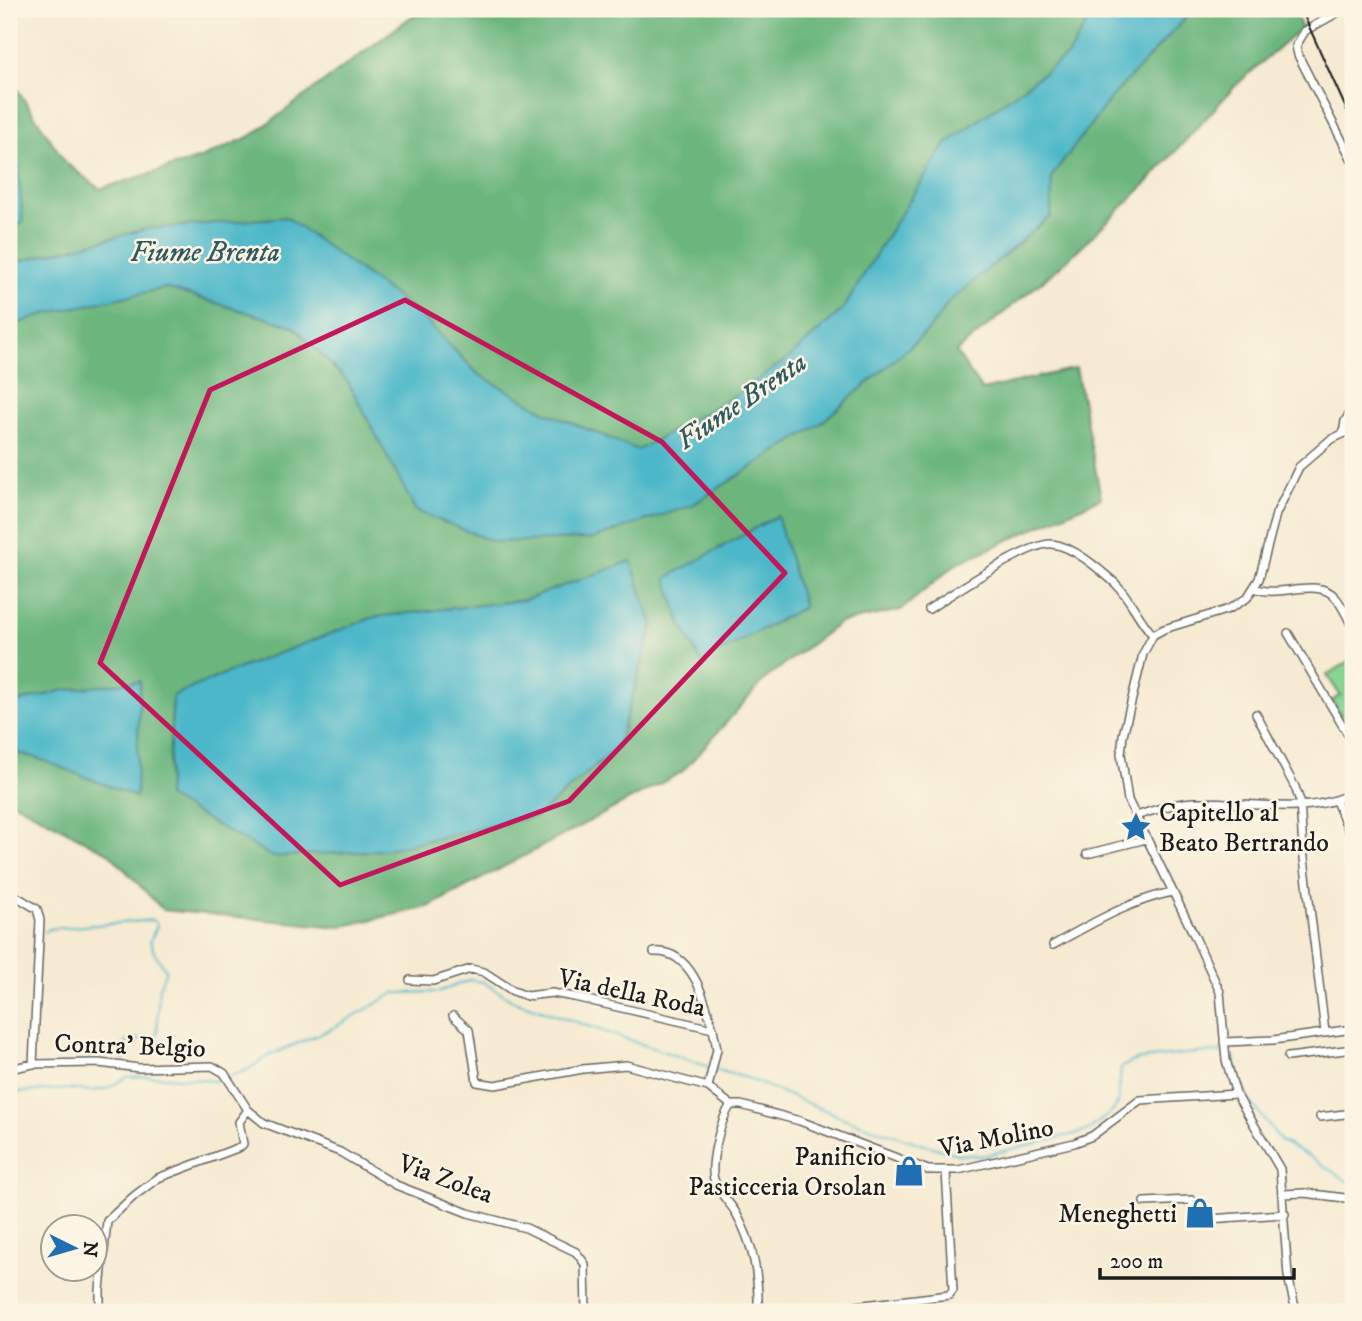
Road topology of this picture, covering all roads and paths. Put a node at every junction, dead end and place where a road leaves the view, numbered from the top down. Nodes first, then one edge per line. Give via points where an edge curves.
1 (1345, 9) edge
2 (1353, 162) edge
3 (1353, 408) edge
4 (1353, 429) edge
5 (1343, 434) junction
6 (1255, 588) junction
7 (929, 609) dead end
8 (1353, 628) edge
9 (1288, 633) dead end
10 (1153, 635) junction
11 (1256, 715) dead end
12 (1353, 743) edge
13 (1353, 792) edge
14 (1336, 801) junction
15 (1300, 804) junction
16 (1136, 816) junction
17 (1146, 839) junction
18 (1353, 840) edge
19 (1087, 854) dead end
20 (9, 892) edge
21 (1172, 892) junction
22 (1053, 945) dead end
23 (654, 952) dead end
24 (410, 980) dead end
25 (453, 1016) dead end
26 (713, 1029) junction
27 (1353, 1029) edge
28 (1325, 1032) junction
29 (1225, 1045) junction
30 (1353, 1049) edge
31 (1288, 1057) dead end
32 (33, 1064) junction
33 (9, 1069) edge
34 (224, 1073) joint
35 (708, 1087) junction
36 (1236, 1094) junction
37 (732, 1105) junction
38 (248, 1110) junction
39 (1353, 1113) edge
40 (1320, 1117) dead end
41 (946, 1171) junction
42 (1282, 1194) junction
43 (1353, 1199) edge
44 (1144, 1202) dead end
45 (1284, 1214) junction
46 (100, 1312) edge
47 (586, 1312) edge
48 (758, 1312) edge
49 (805, 1312) edge
50 (1296, 1312) edge

1 - 2 street via 1305,31 1296,46
3 - 5 street
4 - 5 street
5 - 6 street via 1299,467 1276,514
6 - 8 street via 1264,592 1320,589 1335,596
6 - 10 street via 1229,609
7 - 10 street via 1025,551 1049,543 1072,552 1114,583
9 - 12 street
10 - 16 street via 1143,654 1121,754 1128,800
11 - 15 street
13 - 14 street
14 - 15 street
14 - 18 street
15 - 16 street via 1192,802
15 - 28 street
16 - 17 street
17 - 19 street
17 - 21 street
20 - 32 street, Contra' Belgio via 37,909 40,920
21 - 22 street via 1116,912
21 - 29 street via 1220,992
23 - 26 street via 677,956 700,989
24 - 26 street, Via della Roda via 433,981 471,969 527,996 552,993
25 - 35 street via 468,1030 477,1082 484,1084 612,1065 637,1067
26 - 35 street, Via della Roda via 717,1049
27 - 28 street
28 - 29 street
29 - 36 street
30 - 31 street
32 - 33 street, Contra' Belgio
32 - 34 street, Contra' Belgio via 212,1066
34 - 38 street, Via Zolea
35 - 37 street
36 - 41 street, Via Molino via 1140,1100 1092,1136 1049,1150
36 - 42 street via 1280,1169
37 - 41 street, Via Molino via 788,1118 928,1170
37 - 48 street via 713,1160 714,1181 750,1245 757,1268
38 - 46 street via 239,1122 240,1147 158,1178 107,1222
38 - 47 street, Via Zolea via 264,1123 340,1152 396,1185 468,1213 526,1228 576,1252 585,1264
39 - 40 street
41 - 49 street via 953,1290 949,1295
42 - 43 street
42 - 45 street
44 - 45 street via 1192,1200 1194,1220
45 - 50 street via 1288,1276

